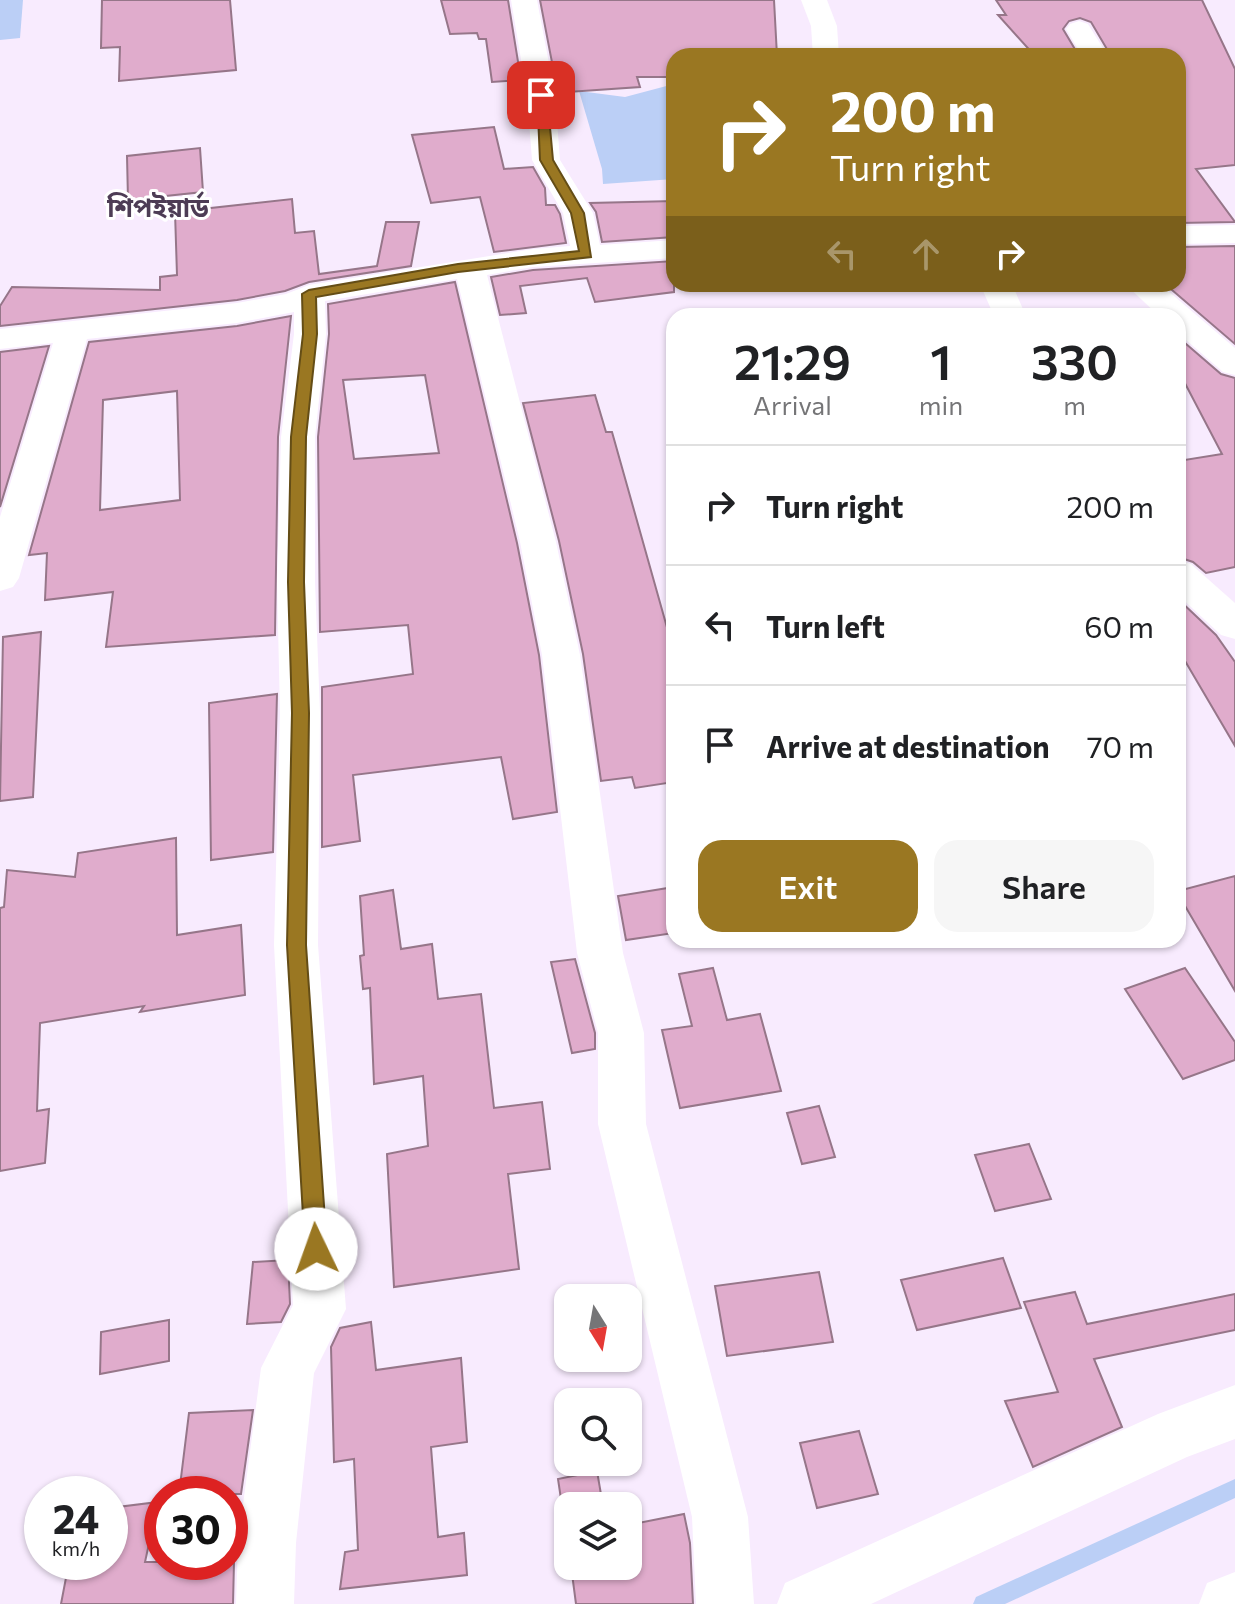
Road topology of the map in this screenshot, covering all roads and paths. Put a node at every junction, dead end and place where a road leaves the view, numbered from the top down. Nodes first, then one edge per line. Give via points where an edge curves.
1 (524, 0) edge
2 (814, 0) edge
3 (1079, 29) dead end
4 (825, 48) edge
5 (1090, 48) edge
6 (1235, 234) edge
7 (1186, 235) edge
8 (666, 249) edge
9 (587, 254) junction
10 (470, 268) junction
11 (1150, 292) edge
12 (309, 294) junction
13 (1169, 308) edge
14 (1186, 323) edge
15 (73, 331) junction
16 (0, 339) edge
17 (1235, 365) edge
18 (0, 578) edge
19 (1186, 580) edge
20 (1235, 625) edge
21 (1235, 1412) edge
22 (1235, 1601) edge
23 (265, 1604) edge
24 (725, 1604) edge
25 (806, 1604) edge
26 (1228, 1604) edge

1 - 9 street via 546,160 578,213
2 - 4 street
3 - 5 street
6 - 7 street
8 - 9 street
9 - 10 street
10 - 12 street
10 - 24 street via 561,655 600,953 621,1033 622,1124 720,1517
11 - 13 street
12 - 15 street via 295,302 237,313
12 - 23 street via 310,334 298,437 296,945 320,1309 288,1368
14 - 17 street
15 - 16 street
15 - 18 street
19 - 20 street
21 - 25 street via 1177,1433
22 - 26 street

